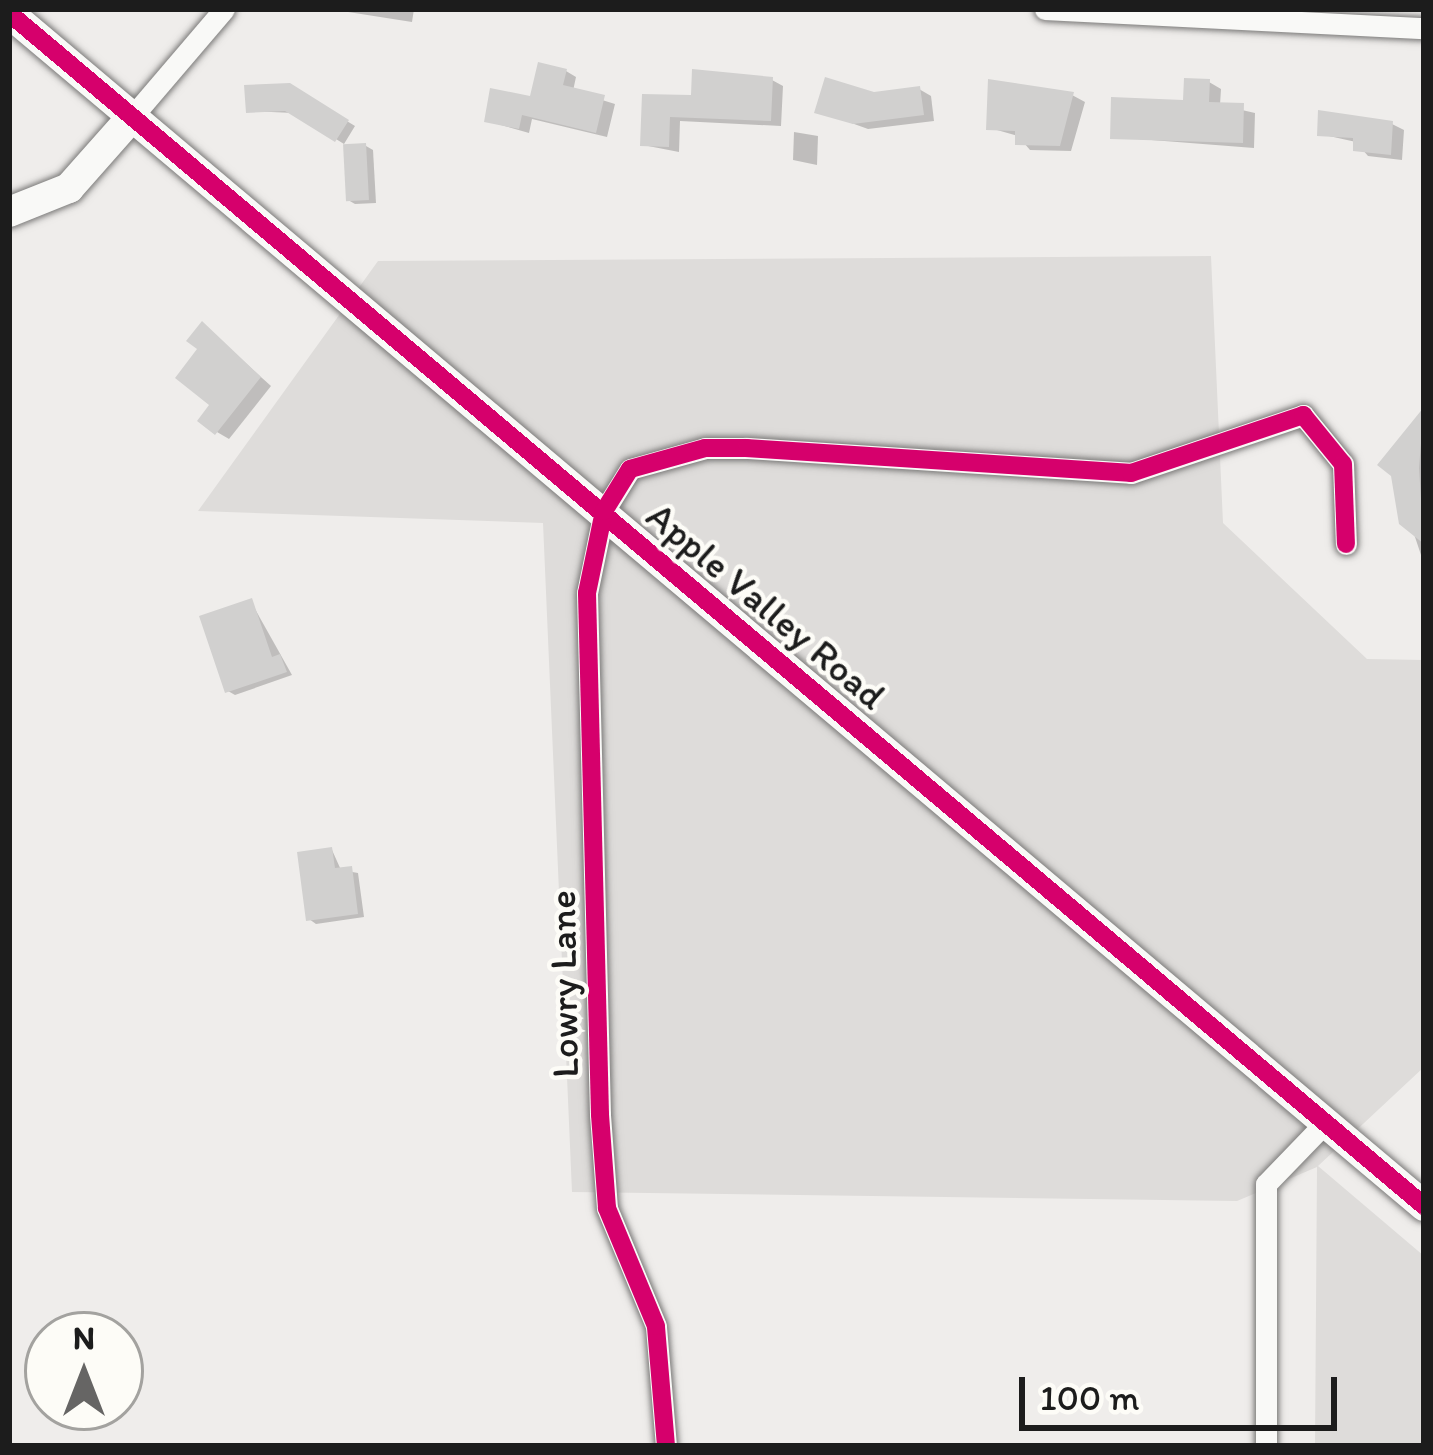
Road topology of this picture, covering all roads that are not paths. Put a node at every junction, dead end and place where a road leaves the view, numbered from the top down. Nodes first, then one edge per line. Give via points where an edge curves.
1 (224, 9) edge
2 (1046, 9) edge
3 (9, 13) edge
4 (1424, 28) edge
5 (131, 118) junction
6 (9, 212) edge
7 (604, 512) junction
8 (1346, 544) dead end
9 (1325, 1123) junction
10 (1424, 1205) edge
11 (666, 1446) edge
12 (1266, 1446) edge

1 - 5 street
2 - 4 street
3 - 5 main road, Apple Valley Road
5 - 6 main road via 69,188
5 - 7 main road, Apple Valley Road
7 - 8 street via 629,469 705,448 1131,473 1303,415 1343,464
7 - 9 main road, Apple Valley Road
7 - 11 street, Lowry Lane via 587,593 602,1138 607,1208 656,1326
9 - 10 main road, Apple Valley Road
9 - 12 street via 1266,1184

